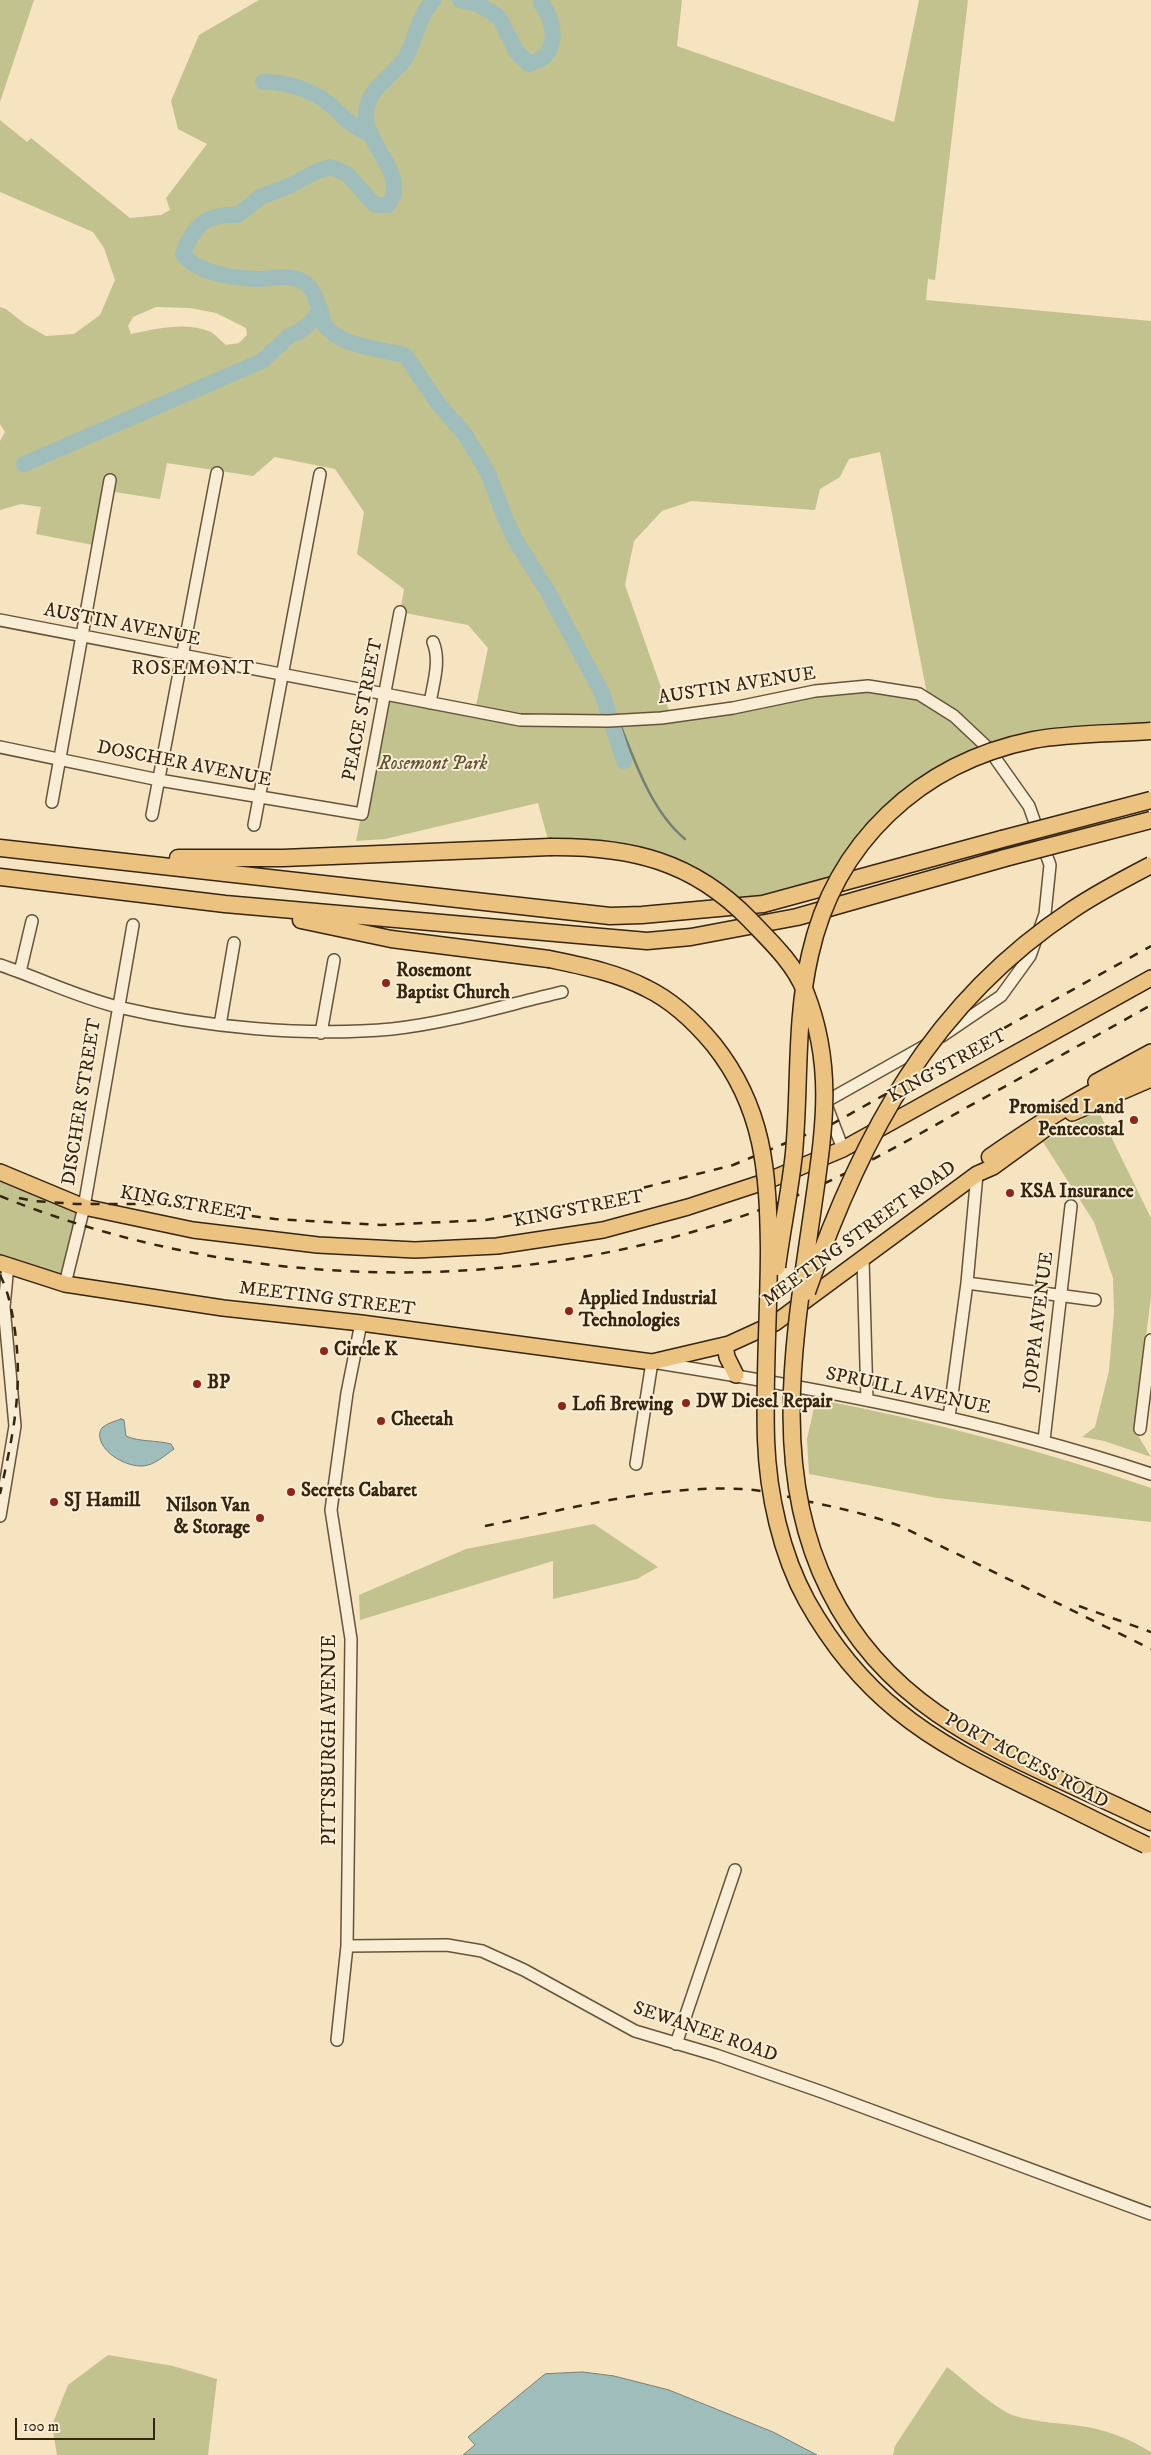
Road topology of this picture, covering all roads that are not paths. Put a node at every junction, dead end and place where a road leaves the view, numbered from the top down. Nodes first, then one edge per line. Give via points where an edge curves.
1 (217, 473) dead end
2 (320, 474) dead end
3 (110, 480) dead end
4 (400, 612) dead end
5 (0, 620) edge
6 (82, 636) junction
7 (432, 642) dead end
8 (182, 656) junction
9 (283, 674) junction
10 (385, 695) junction
11 (430, 703) junction
12 (1151, 731) edge
13 (0, 747) edge
14 (59, 759) junction
15 (159, 780) junction
16 (259, 798) junction
17 (1151, 800) edge
18 (52, 802) dead end
19 (362, 814) joint
20 (152, 815) dead end
21 (1151, 820) edge
22 (254, 825) dead end
23 (0, 848) edge
24 (56, 854) junction
25 (1151, 865) edge
26 (0, 876) edge
27 (225, 904) junction
28 (32, 920) dead end
29 (133, 925) dead end
30 (234, 943) dead end
31 (334, 960) dead end
32 (0, 965) edge
33 (20, 972) junction
34 (1151, 978) edge
35 (562, 992) dead end
36 (117, 1007) junction
37 (220, 1025) junction
38 (321, 1033) junction
39 (1151, 1052) edge
40 (1151, 1064) edge
41 (1151, 1071) edge
42 (1151, 1079) edge
43 (1038, 1134) junction
44 (843, 1149) junction
45 (990, 1157) junction
46 (0, 1172) edge
47 (977, 1174) junction
48 (1071, 1206) dead end
49 (84, 1208) junction
50 (863, 1259) junction
51 (4, 1264) edge
52 (967, 1283) junction
53 (65, 1284) junction
54 (1062, 1295) junction
55 (1095, 1300) dead end
56 (769, 1318) junction
57 (361, 1323) junction
58 (795, 1337) junction
59 (1151, 1340) edge
60 (725, 1345) junction
61 (652, 1362) junction
62 (736, 1376) junction
63 (867, 1400) junction
64 (949, 1417) junction
65 (1140, 1429) dead end
66 (1044, 1440) junction
67 (636, 1464) dead end
68 (1151, 1474) edge
69 (0, 1516) edge
70 (1151, 1822) edge
71 (1151, 1847) edge
72 (735, 1870) dead end
73 (347, 1946) junction
74 (337, 2040) dead end
75 (676, 2044) junction
76 (1151, 2214) edge

1 - 8 street
2 - 9 street
3 - 6 street
4 - 10 street, PEACE STREET
5 - 6 street, AUSTIN AVENUE
6 - 8 street, AUSTIN AVENUE
6 - 14 street
7 - 11 street via 436,649 436,668
8 - 9 street, AUSTIN AVENUE
8 - 15 street
9 - 10 street, AUSTIN AVENUE
9 - 16 street
10 - 11 street, AUSTIN AVENUE
10 - 19 street, PEACE STREET
11 - 44 street, AUSTIN AVENUE via 520,720 620,721 734,708 815,691 868,686 919,694 954,716 988,748 1029,806 1050,865 1045,914 1030,956 1001,996 939,1038 825,1102
12 - 56 highway, bridge via 1034,740 993,751 950,768 895,805 859,846 828,897 809,956 800,1023 794,1154
13 - 14 street, DOSCHER AVENUE
14 - 15 street, DOSCHER AVENUE
14 - 18 street
15 - 16 street, DOSCHER AVENUE
15 - 20 street
16 - 19 street, DOSCHER AVENUE
16 - 22 street
17 - 24 highway, bridge via 763,904 651,915 610,916
21 - 27 highway, bridge via 798,917 647,941
23 - 24 highway
24 - 58 highway, bridge via 240,859 592,846 632,852 682,869 705,882 724,895 764,934 794,970 804,989 822,1052 826,1091 824,1130
25 - 58 highway, bridge via 1084,902 1031,940 987,979 922,1053 892,1098 848,1184 816,1268
26 - 27 highway
27 - 56 highway, bridge via 391,939 588,967 622,977 685,1014 706,1035 732,1071 753,1113 765,1160
28 - 33 street
29 - 36 street, DISCHER STREET
30 - 37 street
31 - 38 street
32 - 33 street
33 - 36 street
34 - 44 main road, KING STREET
35 - 38 street via 447,1019 393,1028
36 - 37 street
36 - 49 street, DISCHER STREET
37 - 38 street
39 - 45 main road, MEETING STREET ROAD via 1045,1114
40 - 45 highway via 1066,1106
41 - 43 highway via 1100,1094
42 - 43 main road, MEETING STREET ROAD via 1088,1104
43 - 47 main road, MEETING STREET ROAD via 993,1167
44 - 49 main road, KING STREET via 767,1181 688,1207 603,1230 497,1246 415,1250 318,1245 193,1230
45 - 47 main road, MEETING STREET ROAD
46 - 49 main road, KING STREET
47 - 50 main road, MEETING STREET ROAD
47 - 52 street
48 - 54 street, JOPPA AVENUE
49 - 53 street, DISCHER STREET
50 - 60 main road, MEETING STREET ROAD via 775,1323
50 - 63 street
51 - 53 main road, MEETING STREET
51 - 69 street via 6,1354 15,1426
52 - 54 street
52 - 64 street
53 - 57 main road, MEETING STREET via 223,1308
54 - 55 street
54 - 66 street, JOPPA AVENUE
56 - 71 highway, PORT ACCESS ROAD, bridge via 766,1438 770,1487 794,1574 820,1623 875,1690 920,1728 984,1766
57 - 61 main road, MEETING STREET
57 - 73 street, PITTSBURGH AVENUE via 347,1393 331,1510 351,1639
58 - 70 highway, PORT ACCESS ROAD, bridge via 791,1422 793,1470 803,1518 814,1557 829,1590 860,1642 914,1697 957,1729
59 - 65 street
60 - 61 main road, MEETING STREET ROAD
60 - 62 main road
61 - 62 street, SPRUILL AVENUE
61 - 67 street
62 - 63 street, SPRUILL AVENUE
63 - 64 street, SPRUILL AVENUE
64 - 66 street, SPRUILL AVENUE
66 - 68 street, SPRUILL AVENUE
72 - 75 street
73 - 74 street, PITTSBURGH AVENUE
73 - 75 street, SEWANEE ROAD via 447,1946 482,1950 635,2031
75 - 76 street, SEWANEE ROAD via 716,2055

